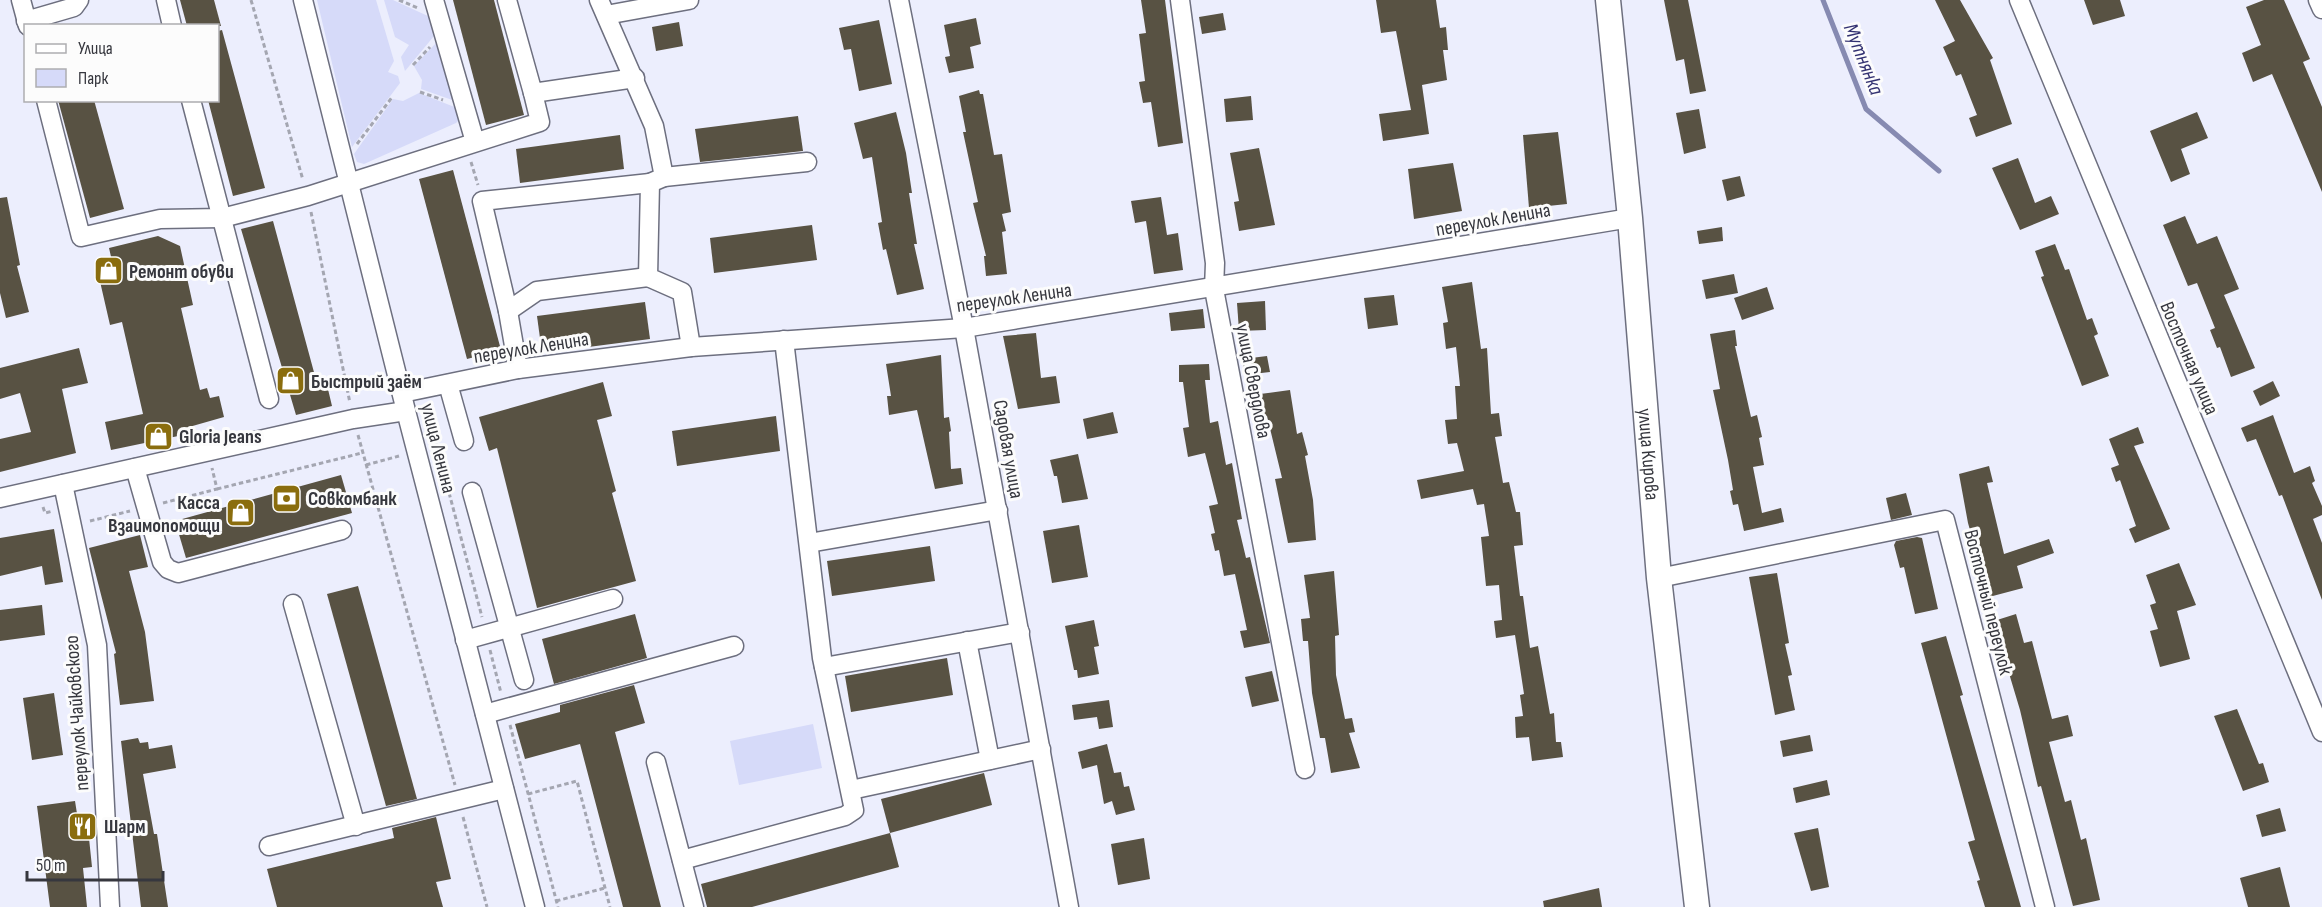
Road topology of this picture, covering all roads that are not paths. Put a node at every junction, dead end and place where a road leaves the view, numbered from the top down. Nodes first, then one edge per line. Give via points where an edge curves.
1 (21, 0) edge
2 (79, 0) edge
3 (166, 0) edge
4 (303, 0) edge
5 (434, 0) edge
6 (507, 0) edge
7 (688, 0) edge
8 (898, 0) edge
9 (1180, 0) edge
10 (1608, 0) edge
11 (2019, 0) edge
12 (2318, 0) edge
13 (603, 8) edge
14 (2322, 9) edge
15 (27, 23) edge
16 (172, 24) edge
17 (635, 78) junction
18 (533, 93) junction
19 (47, 102) edge
20 (192, 102) edge
21 (471, 143) junction
22 (807, 162) dead end
23 (657, 180) junction
24 (349, 181) junction
25 (222, 218) junction
26 (1630, 218) junction
27 (648, 277) junction
28 (1214, 289) junction
29 (508, 311) junction
30 (964, 328) junction
31 (784, 340) junction
32 (691, 347) junction
33 (518, 369) junction
34 (448, 384) junction
35 (269, 399) dead end
36 (404, 402) junction
37 (464, 441) dead end
38 (135, 468) junction
39 (63, 484) junction
40 (472, 492) dead end
41 (0, 498) edge
42 (998, 510) junction
43 (342, 530) dead end
44 (809, 543) junction
45 (1659, 578) junction
46 (613, 599) dead end
47 (293, 604) dead end
48 (510, 628) junction
49 (1020, 632) junction
50 (465, 640) junction
51 (967, 641) junction
52 (734, 646) dead end
53 (824, 667) junction
54 (524, 680) dead end
55 (484, 714) junction
56 (2322, 732) edge
57 (1041, 749) junction
58 (990, 760) junction
59 (656, 762) dead end
60 (1305, 769) dead end
61 (504, 789) junction
62 (852, 789) junction
63 (356, 826) junction
64 (269, 846) dead end
65 (682, 860) junction
66 (110, 907) edge
67 (535, 907) edge
68 (694, 907) edge
69 (1069, 907) edge
70 (1697, 907) edge
71 (2045, 907) edge

1 - 15 street
2 - 15 street via 74,7
3 - 16 street
4 - 24 street, улица Ленина
5 - 21 street
6 - 18 street
7 - 13 street
8 - 30 street, Садовая улица
9 - 28 street, улица Свердлова via 1215,263
10 - 26 main road, улица Кирова
11 - 56 street, Восточная улица
12 - 14 street
13 - 17 street
17 - 18 street
17 - 23 street via 654,126
18 - 21 street via 540,122
19 - 25 street via 81,237 160,219
20 - 25 street
21 - 24 street
22 - 23 street
23 - 27 street
23 - 29 street via 482,201
24 - 25 street
24 - 36 street, улица Ленина
25 - 35 street
26 - 28 street, переулок Ленина
26 - 45 main road, улица Кирова
27 - 29 street via 537,291
27 - 32 street via 682,292
28 - 30 street, переулок Ленина
28 - 60 street, улица Свердлова
29 - 33 street
30 - 31 street, переулок Ленина
30 - 42 street, Садовая улица
31 - 32 street, переулок Ленина
31 - 44 street
32 - 33 street, переулок Ленина
33 - 34 street, переулок Ленина
34 - 36 street, переулок Ленина
34 - 37 street
36 - 38 street, переулок Ленина via 353,419
36 - 50 street, улица Ленина
38 - 39 street, переулок Ленина
38 - 43 street via 162,562 178,573
39 - 41 street, переулок Ленина
39 - 66 street, переулок Чайковского via 97,645
40 - 48 street
42 - 44 street
42 - 49 street, Садовая улица
44 - 53 street
45 - 70 main road, улица Кирова
45 - 71 street, Восточный переулок via 1945,520
46 - 48 street
47 - 63 street
48 - 50 street
48 - 54 street
49 - 51 street
49 - 57 street, Садовая улица
50 - 55 street, улица Ленина
51 - 53 street
51 - 58 street
52 - 55 street
53 - 62 street
55 - 61 street, улица Ленина
57 - 58 street
57 - 69 street, Садовая улица
58 - 62 street
59 - 65 street
61 - 63 street
61 - 67 street, улица Ленина
62 - 65 street via 854,810 845,816
63 - 64 street
65 - 68 street

